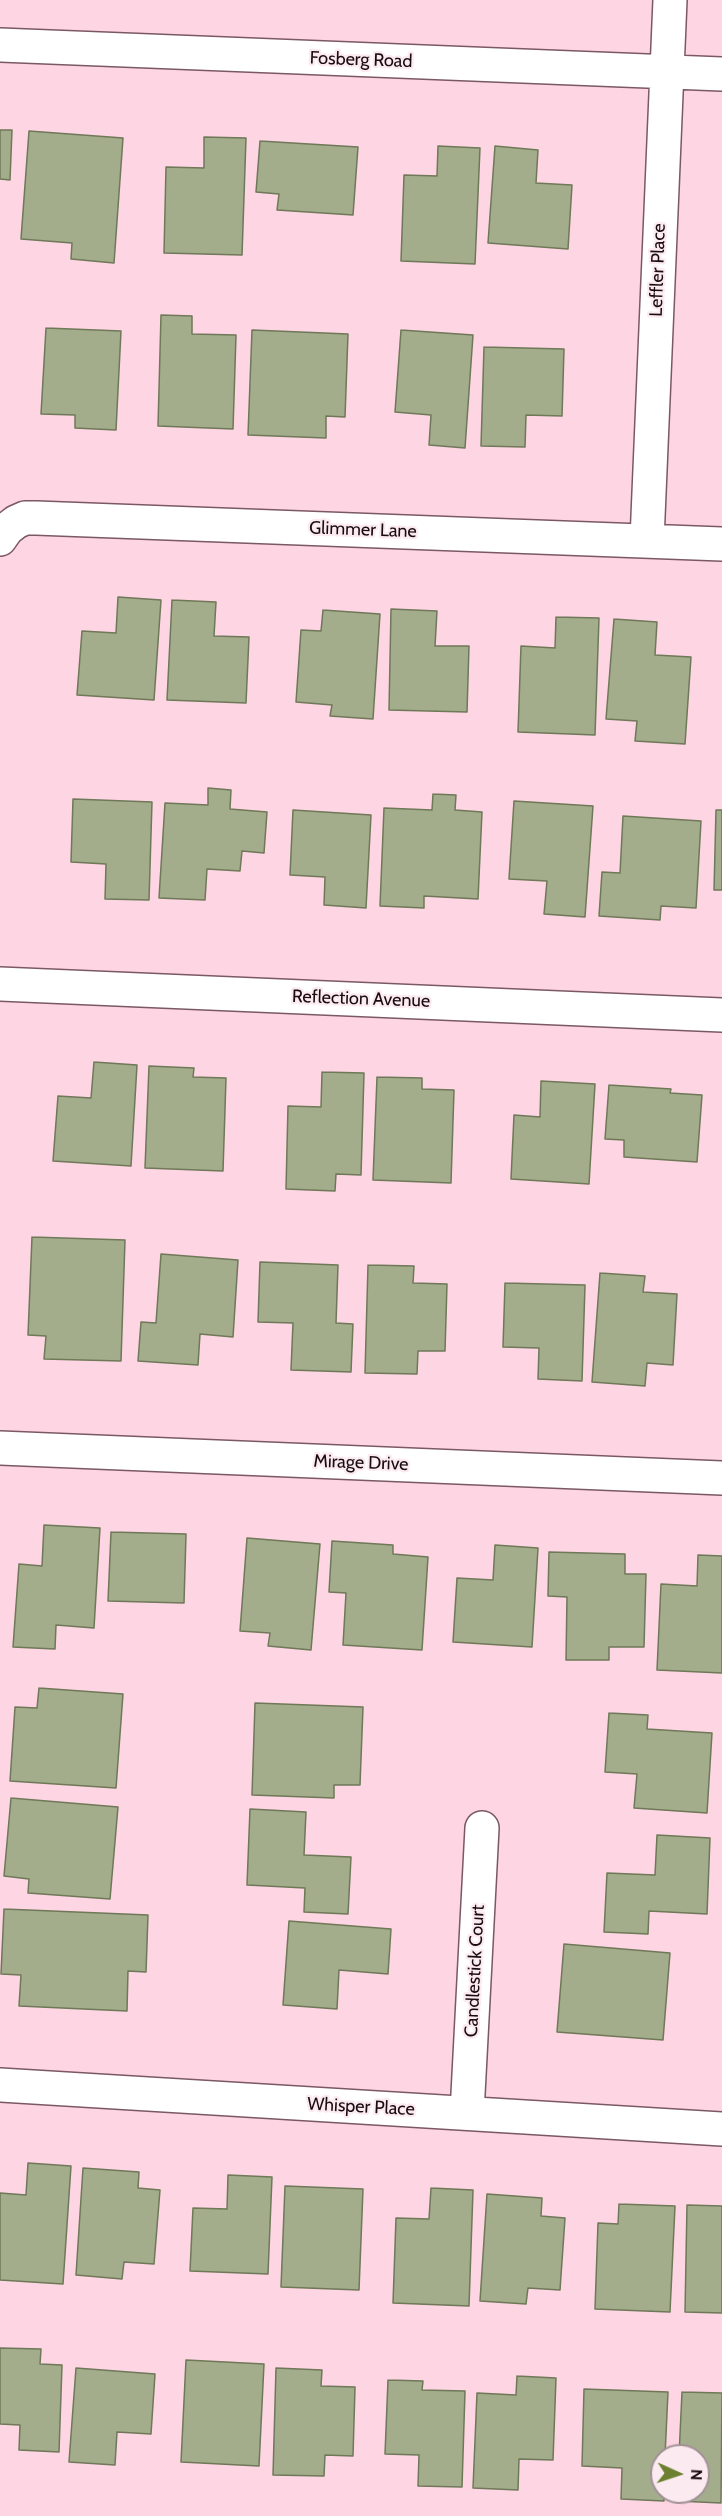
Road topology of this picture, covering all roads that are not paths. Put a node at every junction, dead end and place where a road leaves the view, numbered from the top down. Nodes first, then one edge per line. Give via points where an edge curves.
1 (670, 0) edge
2 (0, 45) edge
3 (666, 73) junction
4 (722, 75) edge
5 (4, 534) edge
6 (647, 540) junction
7 (722, 544) edge
8 (0, 984) edge
9 (722, 1015) edge
10 (0, 1448) edge
11 (722, 1478) edge
12 (482, 1828) dead end
13 (0, 2085) edge
14 (467, 2113) junction
15 (722, 2128) edge

1 - 3 street, Leffler Place
2 - 3 street, Fosberg Road
3 - 4 street, Fosberg Road
3 - 6 street, Leffler Place
5 - 6 street, Glimmer Lane via 25,518 36,518
6 - 7 street, Glimmer Lane
8 - 9 street, Reflection Avenue
10 - 11 street, Mirage Drive
12 - 14 street, Candlestick Court
13 - 14 street, Whisper Place
14 - 15 street, Whisper Place

